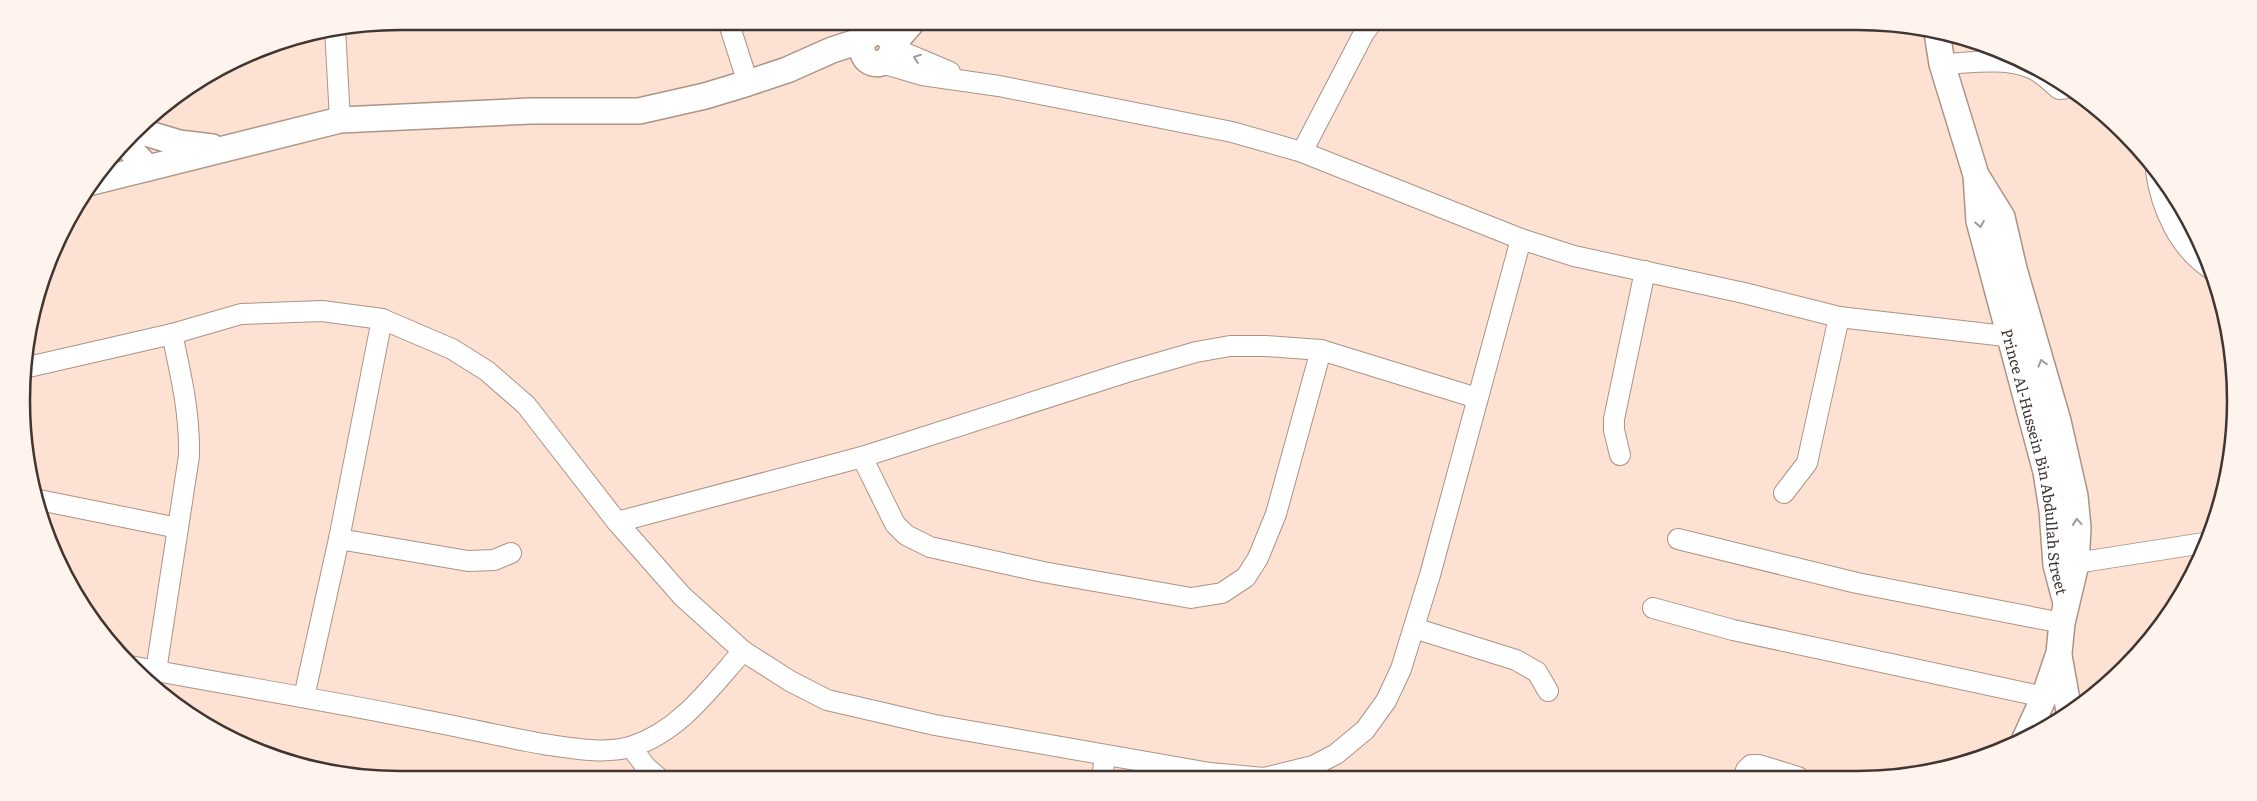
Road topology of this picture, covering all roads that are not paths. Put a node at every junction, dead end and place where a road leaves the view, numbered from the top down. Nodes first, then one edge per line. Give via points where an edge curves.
1 (731, 30) edge
2 (900, 30) edge
3 (1367, 30) edge
4 (335, 36) edge
5 (1938, 39) edge
6 (880, 44) edge
7 (1942, 64) junction
8 (2011, 64) edge
9 (748, 83) junction
10 (340, 120) junction
11 (145, 133) edge
12 (226, 148) junction
13 (129, 149) edge
14 (1302, 152) junction
15 (148, 168) junction
16 (104, 179) edge
17 (2159, 188) edge
18 (1521, 239) junction
19 (2199, 260) edge
20 (1645, 271) junction
21 (1839, 317) junction
22 (382, 319) junction
23 (172, 334) junction
24 (2023, 338) junction
25 (1321, 350) junction
26 (32, 366) edge
27 (1477, 398) junction
28 (1620, 455) dead end
29 (862, 457) junction
30 (1784, 493) dead end
31 (44, 500) edge
32 (618, 522) junction
33 (178, 528) junction
34 (339, 539) junction
35 (1678, 539) dead end
36 (2197, 546) edge
37 (511, 553) dead end
38 (2066, 565) junction
39 (1653, 608) dead end
40 (2064, 614) junction
41 (1414, 628) junction
42 (743, 651) junction
43 (2059, 653) junction
44 (146, 669) edge
45 (156, 671) junction
46 (1548, 690) dead end
47 (304, 697) junction
48 (2044, 697) junction
49 (2068, 705) edge
50 (2030, 727) edge
51 (631, 747) junction
52 (1105, 756) junction
53 (650, 771) edge
54 (1103, 771) edge
55 (1198, 771) edge
56 (1293, 771) edge
57 (1746, 771) edge
58 (1778, 771) edge

1 - 9 street
2 - 6 street
3 - 14 street
4 - 10 street
5 - 7 street, Prince Al-Hussein Bin Abdullah Street
6 - 9 street
6 - 14 street via 922,74 1232,132
7 - 8 street
7 - 24 street, Prince Al-Hussein Bin Abdullah Street via 1976,175 1979,221
9 - 10 street via 639,111 531,111
10 - 12 street
11 - 12 street via 179,143
12 - 15 street
13 - 15 street
14 - 18 street
15 - 16 street
17 - 19 street via 2173,225
18 - 20 street via 1574,256
18 - 27 street
20 - 21 street
20 - 28 street via 1614,419
21 - 24 street
21 - 30 street via 1807,463
22 - 23 street via 322,311 241,314
22 - 32 street via 452,349 487,370 526,405
22 - 34 street
23 - 26 street
23 - 33 street via 190,427
24 - 38 street, Prince Al-Hussein Bin Abdullah Street via 2052,510
25 - 27 street
25 - 29 street via 1230,346 1196,352
25 - 29 street via 1276,514 1258,558 1246,577 1222,593 1191,598 1043,572 930,547 906,535 895,524
27 - 41 street
29 - 32 street
31 - 33 street
32 - 42 street via 682,596
33 - 45 street
34 - 37 street via 468,561 494,560
34 - 47 street
35 - 40 street via 1857,583
36 - 38 street
38 - 40 street, Prince Al-Hussein Bin Abdullah Street
39 - 48 street via 1734,630
40 - 43 street, Prince Al-Hussein Bin Abdullah Street
41 - 46 street via 1516,660 1537,672
41 - 56 street via 1402,668 1386,701 1365,730 1336,754 1314,766
42 - 51 street via 667,730
42 - 52 street via 790,681 828,700 935,725
43 - 48 street, Prince Al-Hussein Bin Abdullah Street
43 - 49 street
44 - 45 street
45 - 47 street
47 - 51 street via 578,749
48 - 50 street, Prince Al-Hussein Bin Abdullah Street
51 - 53 street
52 - 54 street
52 - 55 street
57 - 58 street via 1751,765 1759,765

